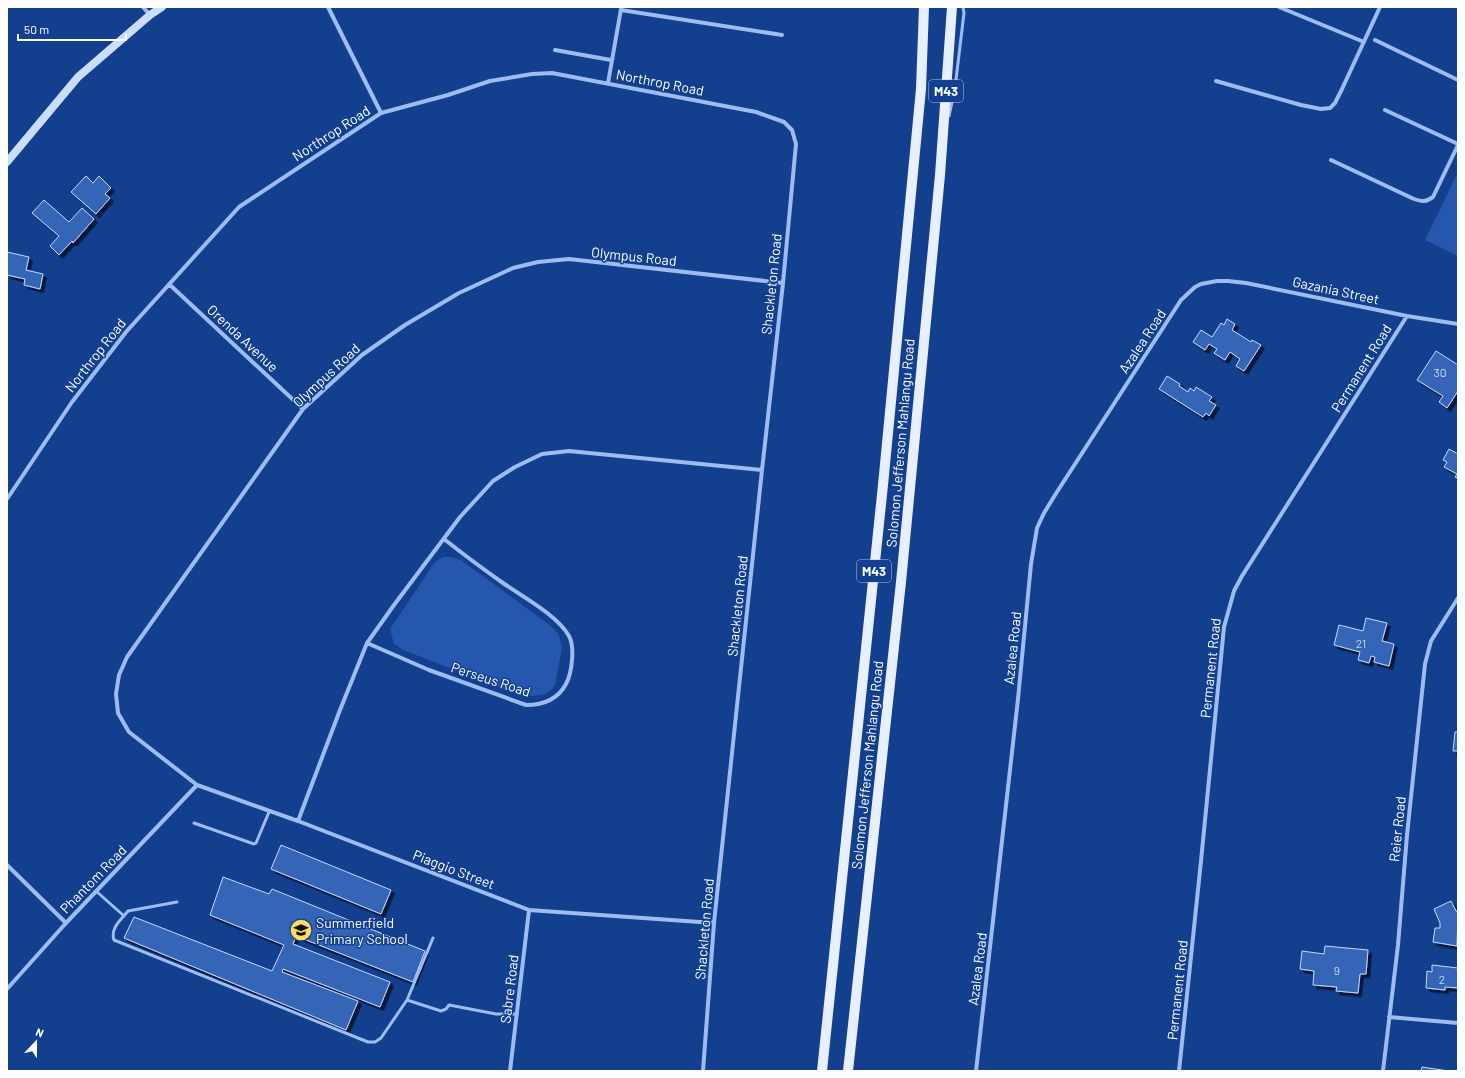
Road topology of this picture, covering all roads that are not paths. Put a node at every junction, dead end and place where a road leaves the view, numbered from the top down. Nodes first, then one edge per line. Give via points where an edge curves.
1 (143, 7) edge
2 (162, 7) edge
3 (328, 7) edge
4 (924, 7) edge
5 (952, 7) edge
6 (963, 7) edge
7 (1279, 7) edge
8 (1380, 7) edge
9 (621, 8) edge
10 (150, 15) junction
11 (782, 34) dead end
12 (1375, 40) dead end
13 (1364, 42) junction
14 (555, 50) dead end
15 (611, 60) junction
16 (1458, 80) edge
17 (1216, 81) dead end
18 (608, 83) junction
19 (1385, 110) dead end
20 (381, 113) junction
21 (796, 144) joint
22 (1458, 144) edge
23 (942, 146) junction
24 (1331, 160) dead end
25 (7, 162) edge
26 (1209, 282) joint
27 (783, 283) junction
28 (169, 284) junction
29 (1407, 316) junction
30 (1458, 324) edge
31 (303, 409) junction
32 (762, 470) junction
33 (7, 498) edge
34 (444, 539) junction
35 (1458, 598) edge
36 (367, 643) junction
37 (197, 785) junction
38 (269, 812) junction
39 (298, 821) junction
40 (194, 823) dead end
41 (7, 865) edge
42 (96, 891) junction
43 (177, 902) dead end
44 (529, 910) junction
45 (124, 916) junction
46 (66, 923) junction
47 (714, 923) junction
48 (433, 938) dead end
49 (7, 989) edge
50 (407, 1000) junction
51 (517, 1014) junction
52 (1389, 1017) junction
53 (1458, 1023) edge
54 (510, 1071) edge
55 (703, 1071) edge
56 (822, 1071) edge
57 (848, 1071) edge
58 (976, 1071) edge
59 (1179, 1071) edge
60 (1383, 1071) edge

1 - 10 street
2 - 10 street
3 - 20 street
4 - 56 main road, Solomon Jefferson Mahlangu Road / M43 via 921,96
5 - 23 main road, Solomon Jefferson Mahlangu Road / M43
6 - 23 lane via 955,88
7 - 13 street
8 - 13 street
9 - 11 street
9 - 15 street
10 - 25 street via 78,77
12 - 16 street
13 - 17 street via 1335,103 1330,108 1301,106
14 - 15 street
15 - 18 street
18 - 20 street, Northrop Road via 552,73 532,74 490,81 448,96
18 - 21 street, Northrop Road via 772,117 784,122 792,130
19 - 22 street
20 - 28 street, Northrop Road via 239,207
21 - 27 street, Shackleton Road
22 - 24 street via 1433,197 1427,201 1414,199
23 - 57 main road, Solomon Jefferson Mahlangu Road / M43 via 901,582
26 - 29 street, Gazania Street via 1246,283
26 - 58 street, Azalea Road via 1195,287 1181,300 1055,495 1037,528
27 - 31 street, Olympus Road via 569,259 513,268 459,293 405,325 362,354
27 - 32 street, Shackleton Road
28 - 31 street, Orenda Avenue
28 - 33 street, Northrop Road via 126,332 72,402
29 - 30 street, Gazania Street
29 - 59 street, Permanent Road via 1234,591 1224,627
31 - 37 street, Olympus Road via 127,657 119,674 116,694 118,713 129,732
32 - 34 street via 569,451 542,454 493,481
32 - 47 street, Shackleton Road
34 - 36 street
34 - 36 street, Perseus Road via 563,627 572,644 572,662 571,673 562,690 551,700 526,705 429,670
35 - 52 street, Reier Road via 1431,641 1425,664
36 - 39 street
37 - 38 street, Piaggio Street
37 - 42 street, Phantom Road
38 - 39 street, Piaggio Street
38 - 40 lane via 254,844
39 - 44 street, Piaggio Street
41 - 46 street
42 - 45 lane
42 - 46 street, Phantom Road
43 - 45 lane via 134,909
44 - 47 street, Piaggio Street
44 - 51 street, Sabre Road
45 - 50 lane via 113,930 114,940 368,1042 376,1042 381,1038
46 - 49 street, Phantom Road
47 - 55 street, Shackleton Road
48 - 50 lane
50 - 51 lane via 441,1011 449,1005 496,1014
51 - 54 street, Sabre Road
52 - 53 street
52 - 60 street, Reier Road

